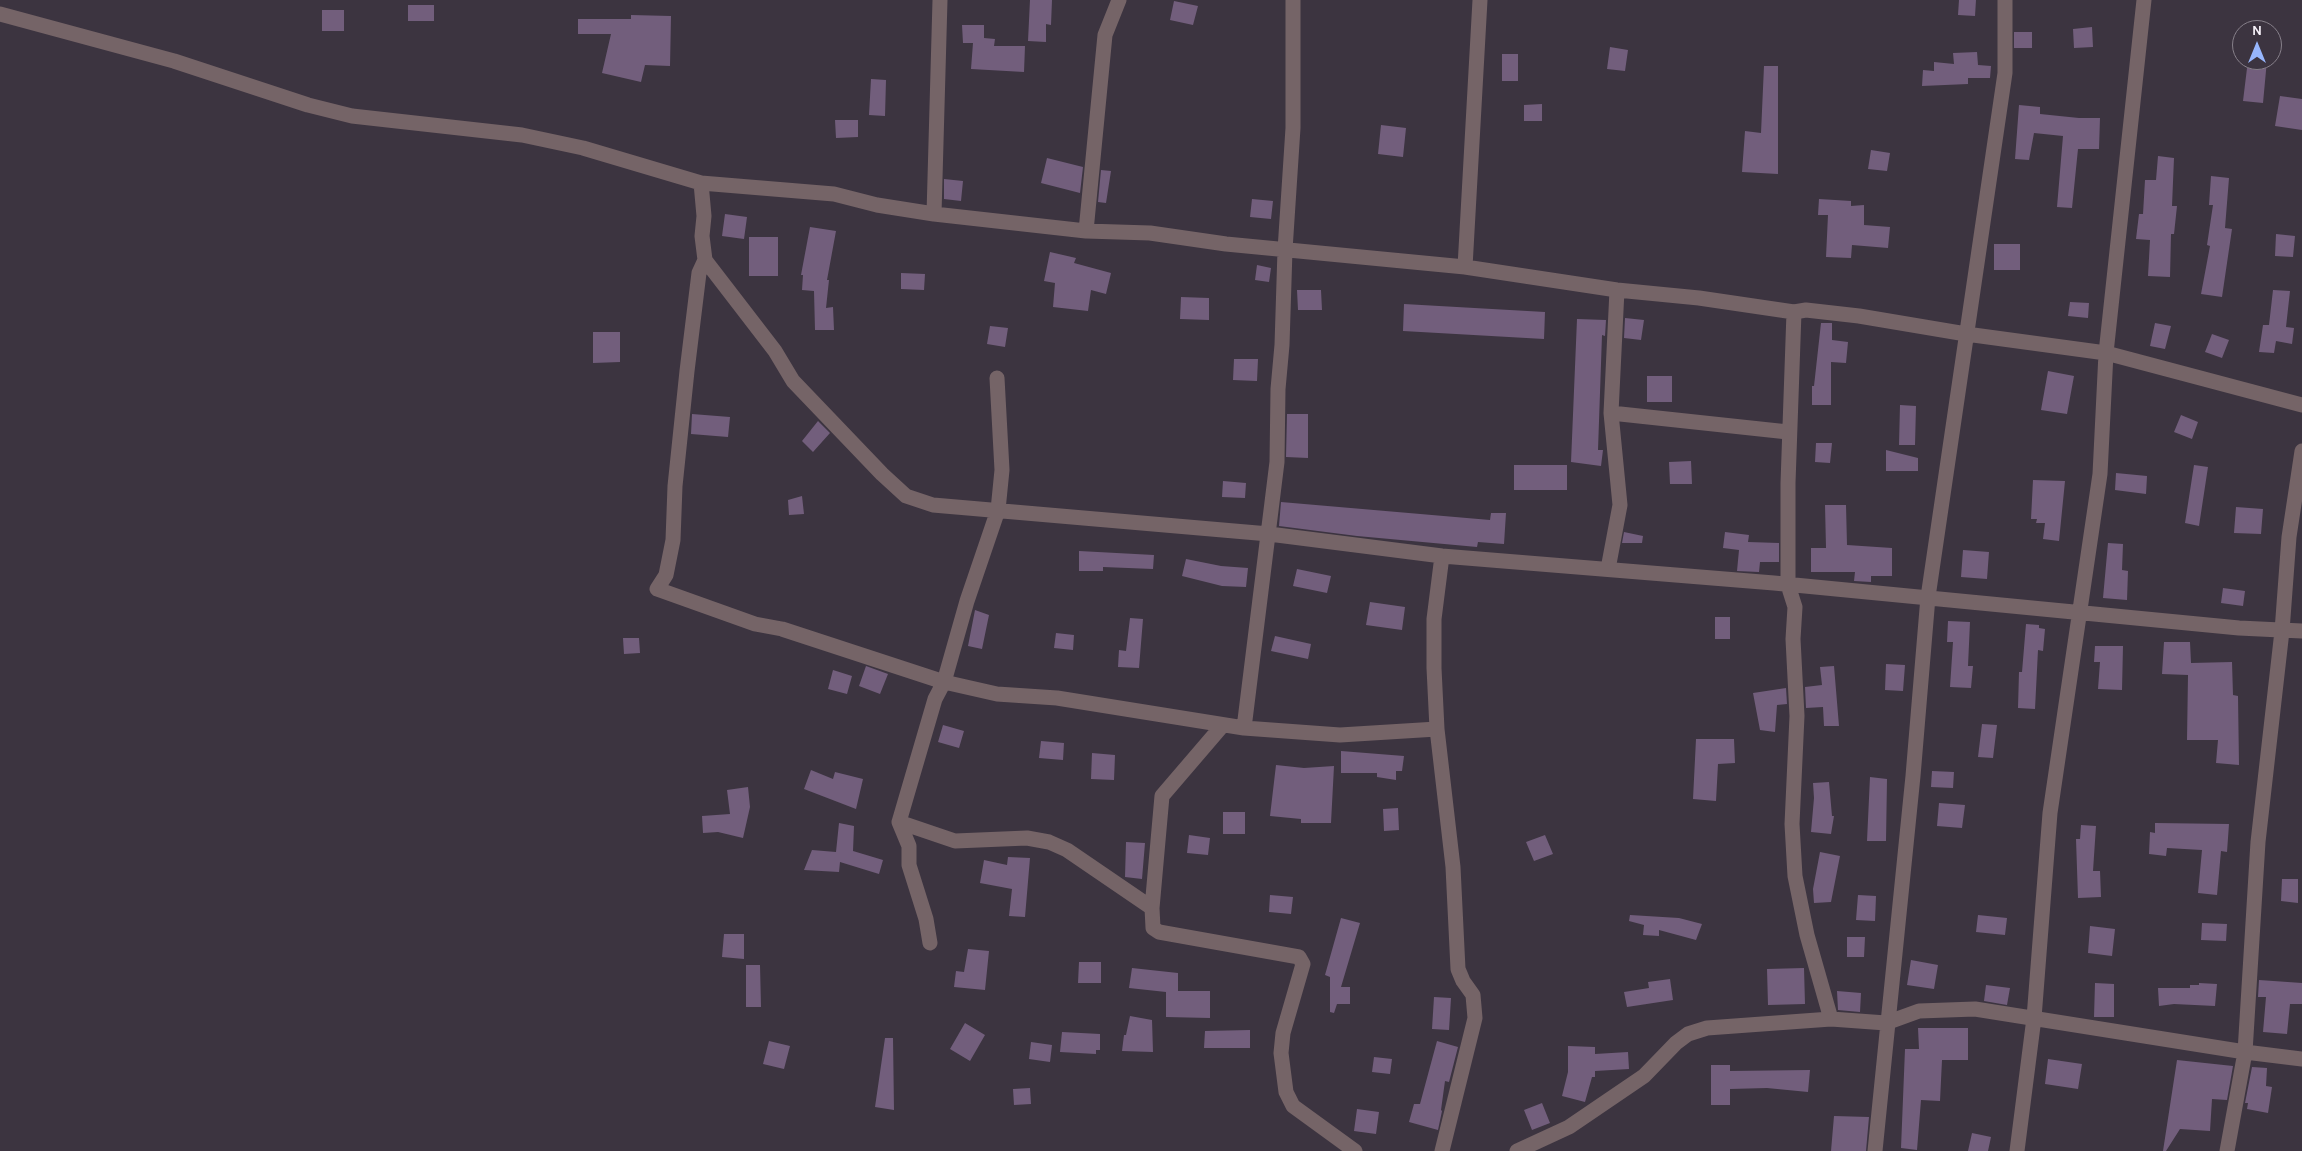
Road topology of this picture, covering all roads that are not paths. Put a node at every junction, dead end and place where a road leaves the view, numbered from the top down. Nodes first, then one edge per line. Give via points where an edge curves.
1 (940, 0) edge
2 (1118, 0) edge
3 (1293, 0) edge
4 (1480, 0) edge
5 (2005, 0) edge
6 (2144, 0) edge
7 (0, 14) edge
8 (701, 183) junction
9 (934, 214) junction
10 (1086, 231) junction
11 (1285, 250) junction
12 (705, 260) junction
13 (1465, 267) junction
14 (1617, 290) junction
15 (1794, 312) junction
16 (1966, 334) junction
17 (2106, 353) junction
18 (997, 378) dead end
19 (2302, 405) edge
20 (1611, 413) junction
21 (1788, 432) junction
22 (2302, 451) edge
23 (998, 510) junction
24 (1269, 534) junction
25 (1442, 556) junction
26 (1608, 569) junction
27 (1788, 585) junction
28 (1928, 597) junction
29 (2079, 613) junction
30 (2282, 631) junction
31 (2302, 631) edge
32 (944, 682) junction
33 (1222, 726) junction
34 (1244, 728) junction
35 (1437, 729) junction
36 (899, 822) junction
37 (1152, 908) junction
38 (930, 943) dead end
39 (2034, 1018) junction
40 (1831, 1019) junction
41 (1886, 1023) junction
42 (2245, 1052) junction
43 (2302, 1058) edge
44 (1355, 1151) edge
45 (1442, 1151) edge
46 (1517, 1151) edge
47 (1875, 1151) edge
48 (2017, 1151) edge
49 (2226, 1151) edge

1 - 9 street
2 - 10 street via 1105,35
3 - 11 street via 1293,128
4 - 13 street
5 - 16 street via 2005,73
6 - 17 street
7 - 8 street via 174,61 343,114 522,135 583,148
8 - 9 street via 834,194
8 - 12 street
9 - 10 street
10 - 11 street via 1150,233
11 - 13 street
11 - 24 street via 1277,462
12 - 23 street via 775,351 793,381 906,496 933,505
12 - 32 street via 699,273 687,371 673,540 666,575 657,589 755,624 782,629
13 - 14 street
14 - 15 street
14 - 20 street
15 - 16 street via 1806,310 1859,316
15 - 21 street
16 - 17 street
16 - 28 street
17 - 19 street
17 - 29 street via 2100,474
18 - 23 street via 1002,470
20 - 21 street
20 - 26 street via 1620,505
21 - 27 street
22 - 30 street via 2289,537
23 - 24 street
23 - 32 street
24 - 25 street
24 - 34 street
25 - 26 street
25 - 35 street via 1434,619
26 - 27 street
27 - 28 street
27 - 40 street via 1795,607 1793,639 1797,716 1792,824 1795,876 1807,935
28 - 29 street
28 - 41 street via 1912,786
29 - 30 street
29 - 39 street via 2050,813
30 - 31 street
30 - 42 street via 2258,842
32 - 33 street via 997,694 1057,698
32 - 36 street via 935,699
33 - 34 street
33 - 37 street via 1162,796
34 - 35 street via 1340,735
35 - 45 street via 1454,867 1458,969 1472,995 1475,1018
36 - 37 street via 955,841 1026,838 1049,842 1067,850
36 - 38 street via 909,846 909,864
37 - 44 street via 1153,928 1159,932 1299,956 1303,964 1280,1053 1286,1092 1293,1106
39 - 41 street via 1958,1009 1919,1011
39 - 42 street
39 - 48 street
40 - 41 street
40 - 46 street via 1707,1028 1688,1034 1626,1090 1569,1127
41 - 47 street
42 - 43 street
42 - 49 street

